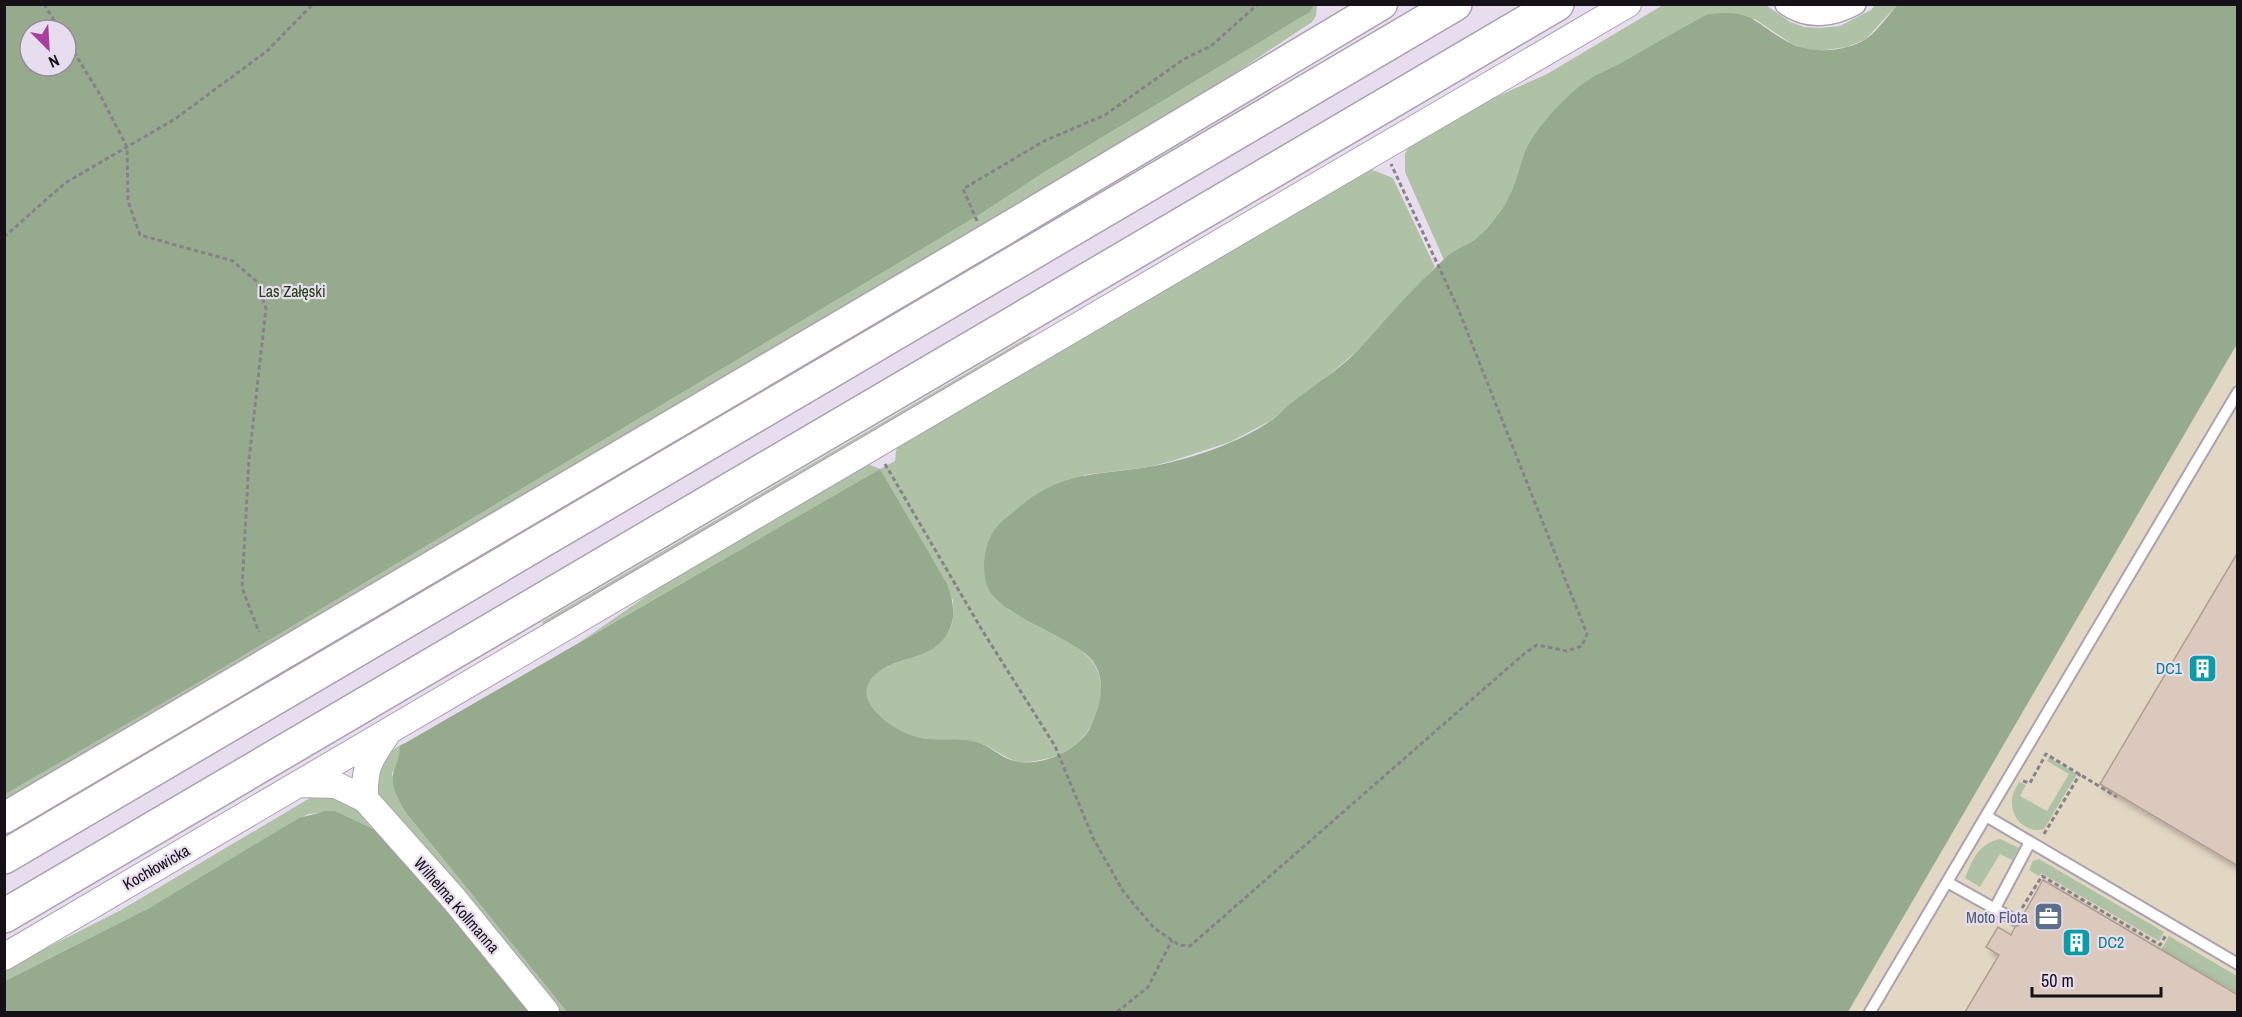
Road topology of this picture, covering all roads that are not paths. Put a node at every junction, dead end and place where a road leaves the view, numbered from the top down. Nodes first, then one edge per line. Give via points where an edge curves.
1 (1382, 4) edge
2 (1455, 4) edge
3 (1557, 4) edge
4 (1629, 4) edge
5 (1786, 4) edge
6 (1855, 4) edge
7 (2238, 392) edge
8 (391, 729) junction
9 (298, 784) junction
10 (365, 799) junction
11 (1986, 816) junction
12 (4, 818) edge
13 (2036, 841) junction
14 (4, 857) edge
15 (1947, 882) junction
16 (1995, 908) junction
17 (4, 916) edge
18 (2015, 920) road end
19 (9, 954) edge
20 (2238, 964) edge
21 (546, 1012) edge
22 (1870, 1012) edge

1 - 12 main road
2 - 14 highway
3 - 17 highway
4 - 8 street, Kochłowicka
5 - 6 street via 1811,15 1834,14
7 - 11 lane
8 - 9 street, Kochłowicka
8 - 10 street via 365,772
9 - 10 street via 336,785
9 - 19 street, Kochłowicka
10 - 21 street, Wilhelma Kollmanna via 454,899
11 - 13 lane
11 - 15 lane
13 - 16 lane
13 - 20 lane
15 - 16 lane
15 - 22 lane
16 - 18 lane

